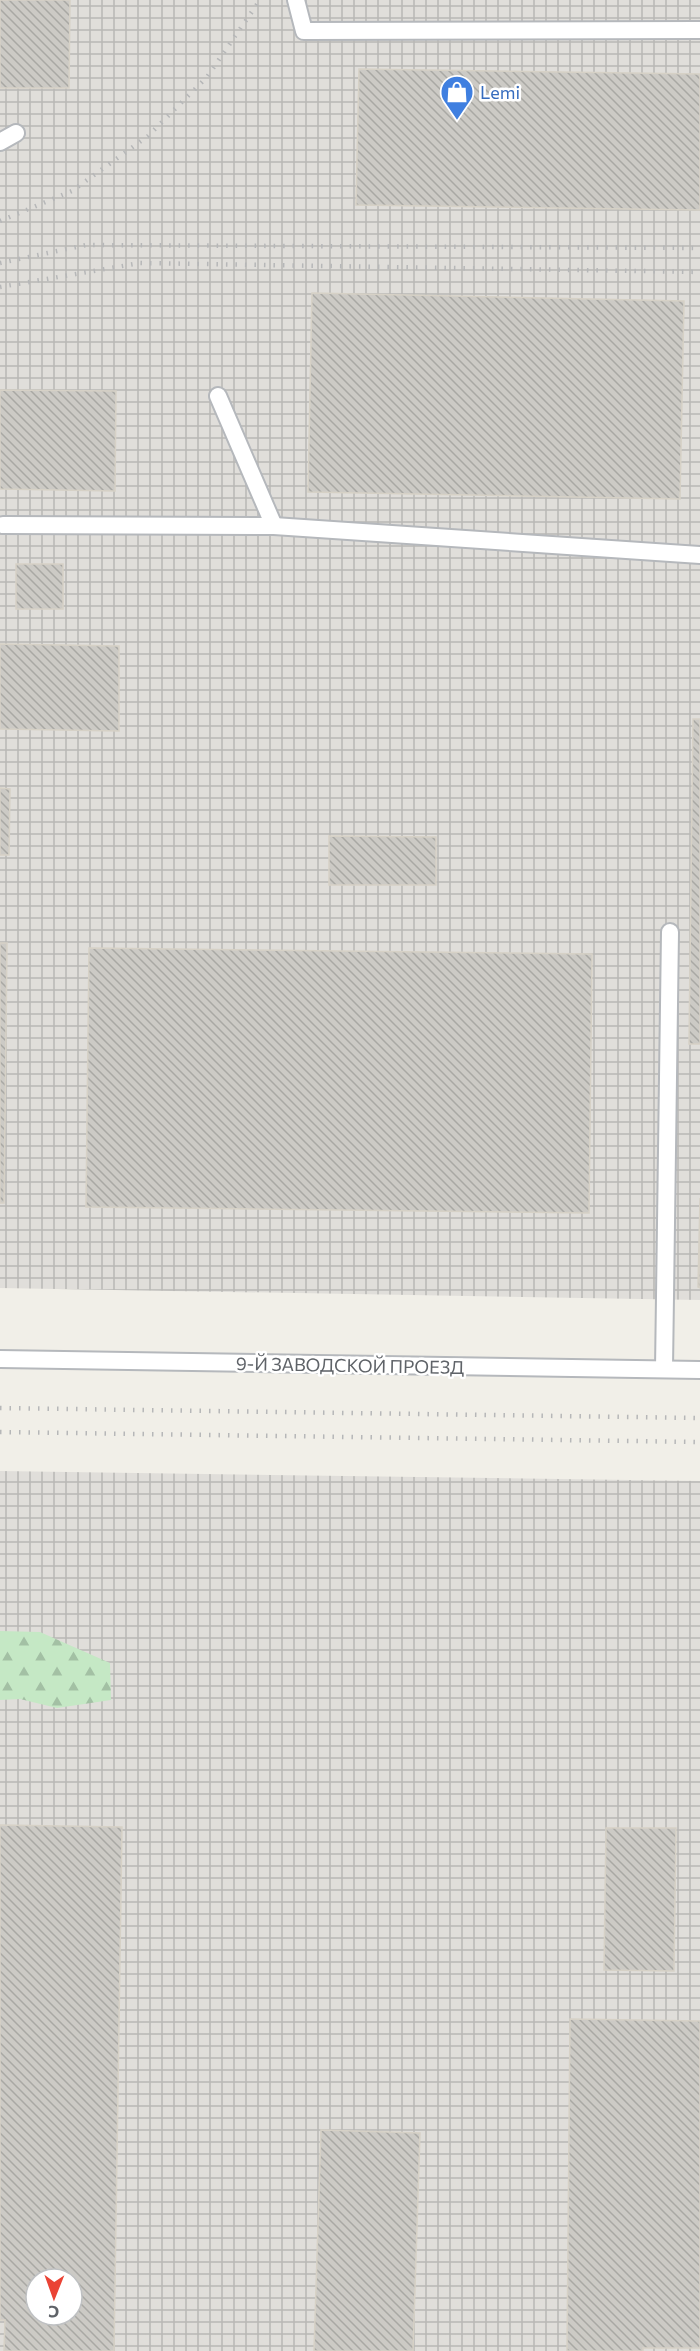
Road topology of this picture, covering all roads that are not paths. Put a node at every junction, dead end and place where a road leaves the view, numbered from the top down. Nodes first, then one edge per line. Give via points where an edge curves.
1 (296, 0) edge
2 (700, 30) edge
3 (16, 133) dead end
4 (0, 142) edge
5 (218, 396) dead end
6 (3, 525) dead end
7 (274, 526) junction
8 (700, 555) edge
9 (670, 932) dead end
10 (0, 1359) edge
11 (664, 1370) junction
12 (700, 1370) edge

1 - 2 lane via 304,31
3 - 4 lane
5 - 7 lane
6 - 7 lane
7 - 8 lane
9 - 11 lane
10 - 11 lane, 9-Й ЗАВОДСКОЙ ПРОЕЗД
11 - 12 lane, 9-Й ЗАВОДСКОЙ ПРОЕЗД

